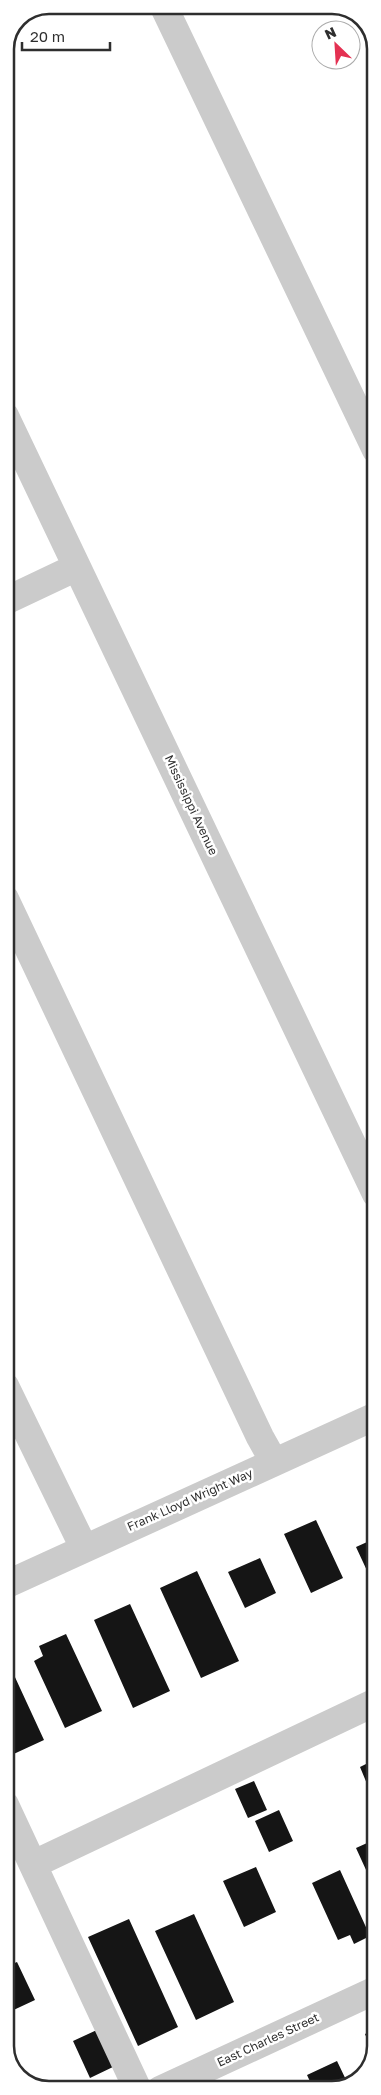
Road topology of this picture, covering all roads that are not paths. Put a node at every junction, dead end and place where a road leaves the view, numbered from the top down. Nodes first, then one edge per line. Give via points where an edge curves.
1 (167, 14) edge
2 (367, 431) edge
3 (14, 435) edge
4 (77, 567) junction
5 (14, 597) edge
6 (14, 918) edge
7 (367, 1175) edge
8 (14, 1404) edge
9 (367, 1420) edge
10 (274, 1462) junction
11 (84, 1548) junction
12 (14, 1582) edge
13 (367, 1706) edge
14 (14, 1823) edge
15 (34, 1864) junction
16 (367, 1994) edge
17 (134, 2081) edge
18 (179, 2081) edge

1 - 2 street
3 - 4 street, Mississippi Avenue
4 - 5 street
4 - 7 street, Mississippi Avenue
6 - 10 street
8 - 11 street
9 - 10 street, Frank Lloyd Wright Way
10 - 11 street, Frank Lloyd Wright Way
11 - 12 street, Frank Lloyd Wright Way
13 - 15 street
14 - 15 street
15 - 17 street
16 - 18 street, East Charles Street

